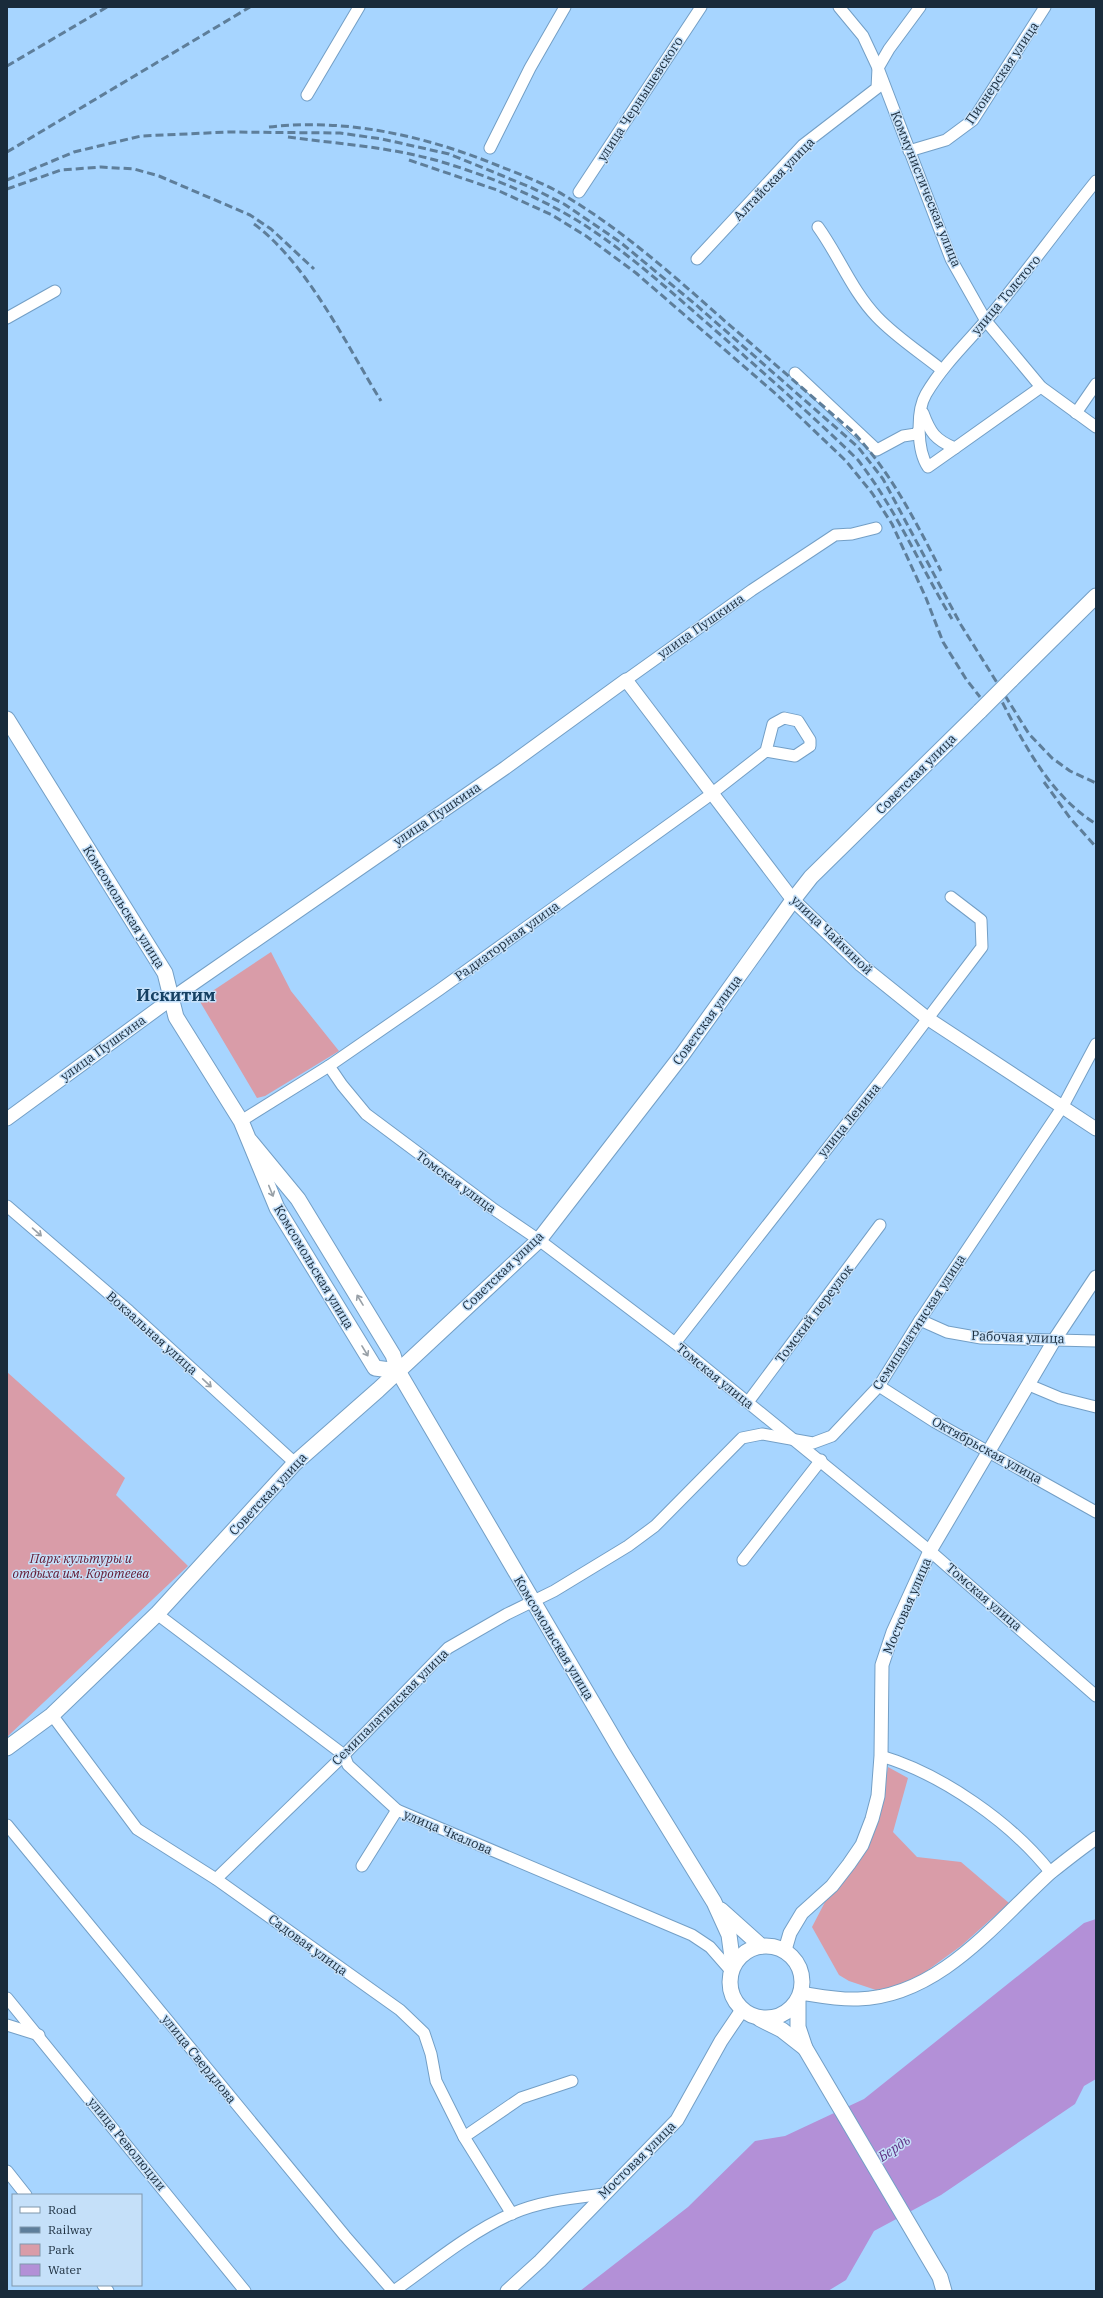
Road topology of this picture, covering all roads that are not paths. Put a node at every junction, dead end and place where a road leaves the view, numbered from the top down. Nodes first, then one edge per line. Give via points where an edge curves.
1 (359, 7) edge
2 (565, 7) edge
3 (701, 7) edge
4 (839, 7) edge
5 (920, 7) edge
6 (1045, 7) edge
7 (878, 68) junction
8 (307, 95) dead end
9 (490, 148) dead end
10 (909, 151) junction
11 (1096, 181) edge
12 (579, 192) dead end
13 (818, 227) dead end
14 (697, 259) dead end
15 (55, 291) dead end
16 (7, 318) edge
17 (986, 321) junction
18 (942, 370) junction
19 (795, 373) dead end
20 (1096, 384) edge
21 (1041, 387) junction
22 (922, 410) junction
23 (1076, 413) junction
24 (1096, 427) edge
25 (919, 430) junction
26 (955, 448) junction
27 (876, 528) dead end
28 (1096, 596) edge
29 (626, 680) junction
30 (7, 719) edge
31 (766, 751) dead end
32 (712, 793) junction
33 (951, 897) dead end
34 (793, 900) junction
35 (171, 999) junction
36 (927, 1018) junction
37 (1096, 1044) edge
38 (329, 1066) junction
39 (1063, 1106) junction
40 (7, 1120) edge
41 (241, 1120) junction
42 (1096, 1129) edge
43 (251, 1142) junction
44 (7, 1206) edge
45 (880, 1225) dead end
46 (539, 1240) junction
47 (1096, 1277) edge
48 (920, 1320) junction
49 (1055, 1339) junction
50 (1096, 1341) edge
51 (675, 1344) junction
52 (398, 1371) junction
53 (1029, 1385) junction
54 (879, 1386) junction
55 (748, 1402) junction
56 (1096, 1408) edge
57 (793, 1440) junction
58 (988, 1452) junction
59 (821, 1460) junction
60 (295, 1463) junction
61 (1096, 1512) edge
62 (930, 1551) junction
63 (742, 1560) dead end
64 (532, 1601) junction
65 (157, 1614) junction
66 (1096, 1696) edge
67 (52, 1715) junction
68 (7, 1748) edge
69 (344, 1755) junction
70 (881, 1756) junction
71 (397, 1810) junction
72 (7, 1825) edge
73 (1096, 1838) edge
74 (362, 1866) dead end
75 (1051, 1872) junction
76 (216, 1879) junction
77 (714, 1902) junction
78 (761, 1946) junction
79 (785, 1950) junction
80 (732, 1968) junction
81 (799, 1997) junction
82 (7, 1998) edge
83 (749, 2013) junction
84 (7, 2025) edge
85 (39, 2036) junction
86 (805, 2048) junction
87 (572, 2081) dead end
88 (464, 2137) junction
89 (7, 2171) edge
90 (25, 2194) edge
91 (604, 2194) junction
92 (512, 2214) junction
93 (942, 2284) edge
94 (245, 2291) edge
95 (394, 2291) edge
96 (507, 2291) edge
97 (955, 2291) edge

1 - 8 street
2 - 9 street via 530,68
3 - 12 street, улица Чернышевского
4 - 7 street, Коммунистическая улица via 863,36
5 - 7 street, Алтайская улица
6 - 10 street, Пионерская улица via 973,120 946,140
7 - 10 street, Коммунистическая улица
7 - 14 street, Алтайская улица via 877,88 803,145
10 - 17 street, Коммунистическая улица via 951,259
11 - 17 street, улица Толстого
13 - 18 street via 877,317
15 - 16 street
17 - 18 street, улица Толстого
17 - 21 street, Коммунистическая улица
18 - 22 street, улица Толстого via 926,395
19 - 25 street via 878,450 903,436 916,434
20 - 23 street
21 - 23 street, Коммунистическая улица
21 - 26 street
22 - 25 street, улица Толстого
22 - 26 street via 929,431 943,444
23 - 24 street, Коммунистическая улица
25 - 26 street, улица Толстого via 920,447 928,467
27 - 29 street, улица Пушкина via 834,535
28 - 34 main road, Советская улица, bridge via 811,877
29 - 32 street, улица Чайкиной
29 - 35 street, улица Пушкина via 505,768
30 - 35 main road, Комсомольская улица via 165,973
31 - 32 street, Радиаторная улица
32 - 34 street, улица Чайкиной
32 - 38 street, Радиаторная улица
33 - 36 street, улица Ленина via 981,920 982,946
34 - 36 street, улица Чайкиной via 861,965
34 - 46 main road, Советская улица via 682,1055
35 - 40 street, улица Пушкина
35 - 41 main road, Комсомольская улица via 176,1017
36 - 39 street, улица Чайкиной
36 - 51 street, улица Ленина via 892,1067
37 - 39 street, Семипалатинская улица
38 - 41 street, Радиаторная улица
38 - 46 street, Томская улица via 366,1114
39 - 42 street, улица Чайкиной
39 - 48 street, Семипалатинская улица
41 - 43 main road, Комсомольская улица
52 -> 43 main road, Комсомольская улица via 393,1355 298,1199
43 -> 52 main road, Комсомольская улица via 278,1208 375,1368
44 -> 60 street, Вокзальная улица via 129,1311
45 - 55 street, Томский переулок
46 - 51 street, Томская улица
46 - 52 main road, Советская улица
47 - 49 street, Мостовая улица
48 - 49 street, Рабочая улица via 947,1332 981,1338
48 - 54 street, Семипалатинская улица
49 - 50 street, Рабочая улица
49 - 53 street, Мостовая улица
51 - 55 street, Томская улица
52 - 60 main road, Советская улица
52 - 64 main road, Комсомольская улица
53 - 56 street via 1060,1398
53 - 58 street, Мостовая улица
54 - 57 street, Семипалатинская улица via 832,1436 813,1443
54 - 58 street, Октябрьская улица
55 - 57 street, Томская улица
57 - 59 street, Томская улица
57 - 64 street, Семипалатинская улица via 762,1434 742,1438 655,1526 605,1561 554,1592
58 - 61 street, Октябрьская улица
58 - 62 street, Мостовая улица
59 - 62 street, Томская улица
59 - 63 street
60 - 65 main road, Советская улица
62 - 66 street, Томская улица
62 - 70 street, Мостовая улица via 893,1632 882,1665
64 - 69 street, Семипалатинская улица via 448,1648
64 - 77 main road, Комсомольская улица
65 - 67 main road, Советская улица
65 - 69 street, улица Чкалова
67 - 68 main road, Советская улица
67 - 76 street, Садовая улица via 137,1829
69 - 71 street, улица Чкалова via 348,1765
69 - 76 street, Семипалатинская улица
70 - 75 street via 899,1761 977,1803 1040,1858
70 - 79 street, Мостовая улица via 878,1796 862,1845 832,1886 802,1913 790,1934
71 - 74 street
71 - 80 street, улица Чкалова via 692,1935 710,1947
72 - 95 street, улица Свердлова via 335,2224
73 - 75 street
75 - 81 street via 979,1940 923,1981 902,1990 859,1999
76 - 88 street, Садовая улица via 400,2010 424,2033 436,2080
77 - 78 main road, Комсомольская улица
77 - 80 main road, Комсомольская улица via 729,1935
78 - 79 main road via 775,1946
78 - 80 main road via 744,1952
79 - 81 main road via 793,1957 801,1971
80 - 83 main road via 730,1990 734,1999
81 - 83 main road via 785,2013 775,2017
81 - 86 main road via 798,2027
82 - 85 street, улица Революции
83 - 86 main road via 782,2030
83 - 91 street, Мостовая улица via 721,2041 677,2120 654,2147
84 - 85 street
85 - 94 street, улица Революции
86 - 93 main road
87 - 88 street via 521,2098
88 - 92 street, Садовая улица
89 - 90 street
91 - 92 street via 553,2200
91 - 96 street, Мостовая улица via 540,2261
92 - 95 street via 450,2251
93 - 97 main road

